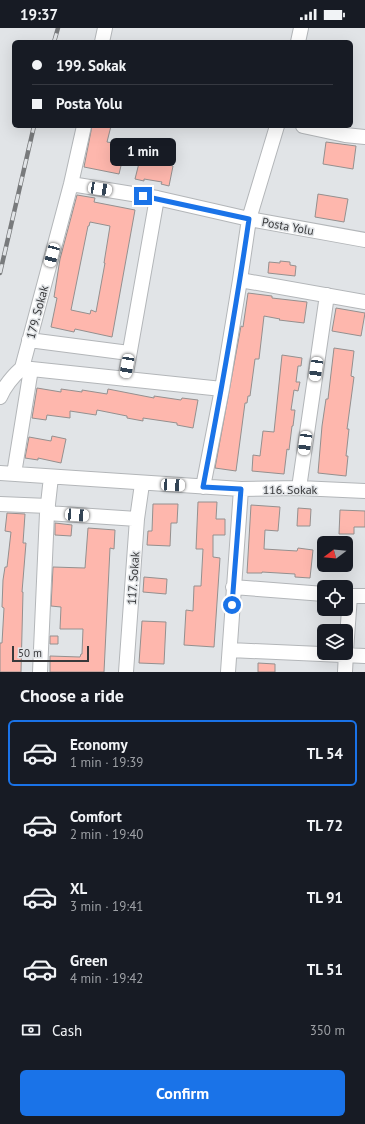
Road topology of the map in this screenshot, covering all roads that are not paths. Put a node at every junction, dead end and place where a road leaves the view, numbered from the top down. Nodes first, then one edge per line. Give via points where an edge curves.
1 (105, 28) edge
2 (301, 28) edge
3 (102, 40) edge
4 (298, 40) edge
5 (84, 128) edge
6 (276, 128) edge
7 (314, 128) edge
8 (365, 137) edge
9 (71, 184) junction
10 (157, 198) junction
11 (249, 219) junction
12 (365, 240) edge
13 (240, 280) junction
14 (327, 295) junction
15 (365, 302) edge
16 (29, 340) junction
17 (129, 353) junction
18 (27, 368) junction
19 (125, 379) junction
20 (222, 389) junction
21 (0, 397) edge
22 (7, 474) edge
23 (51, 478) junction
24 (142, 484) junction
25 (203, 487) junction
26 (299, 488) junction
27 (241, 489) junction
28 (365, 491) edge
29 (0, 504) edge
30 (47, 510) junction
31 (137, 519) junction
32 (234, 587) junction
33 (317, 593) edge
34 (353, 596) edge
35 (365, 596) edge
36 (230, 650) junction
37 (317, 652) edge
38 (353, 654) edge
39 (365, 656) edge
40 (346, 660) edge
41 (40, 672) edge
42 (126, 672) edge
43 (228, 672) edge
44 (345, 672) edge

1 - 3 street
2 - 4 street
5 - 9 street, 179. Sokak
6 - 11 street
7 - 8 street
9 - 10 street, Posta Yolu
9 - 16 street, 179. Sokak
10 - 11 street, Posta Yolu
10 - 17 street
11 - 12 street, Posta Yolu
11 - 13 street
13 - 14 street
13 - 20 street
14 - 15 street
14 - 26 street
16 - 17 street
16 - 18 street, 179. Sokak
17 - 19 street
18 - 19 street
18 - 21 street via 12,377
18 - 22 street, 179. Sokak
19 - 20 street
20 - 25 street
22 - 23 street, 116. Sokak
23 - 24 street, 116. Sokak
23 - 30 street
24 - 25 street, 116. Sokak
24 - 31 street, 117. Sokak
25 - 27 street, 116. Sokak
26 - 27 street, 116. Sokak
26 - 28 street, 116. Sokak
27 - 32 street
29 - 30 street
30 - 31 street
30 - 41 street
31 - 42 street, 117. Sokak
32 - 33 street
32 - 36 street
34 - 35 street
36 - 37 street
36 - 43 street
38 - 39 street
40 - 44 street

